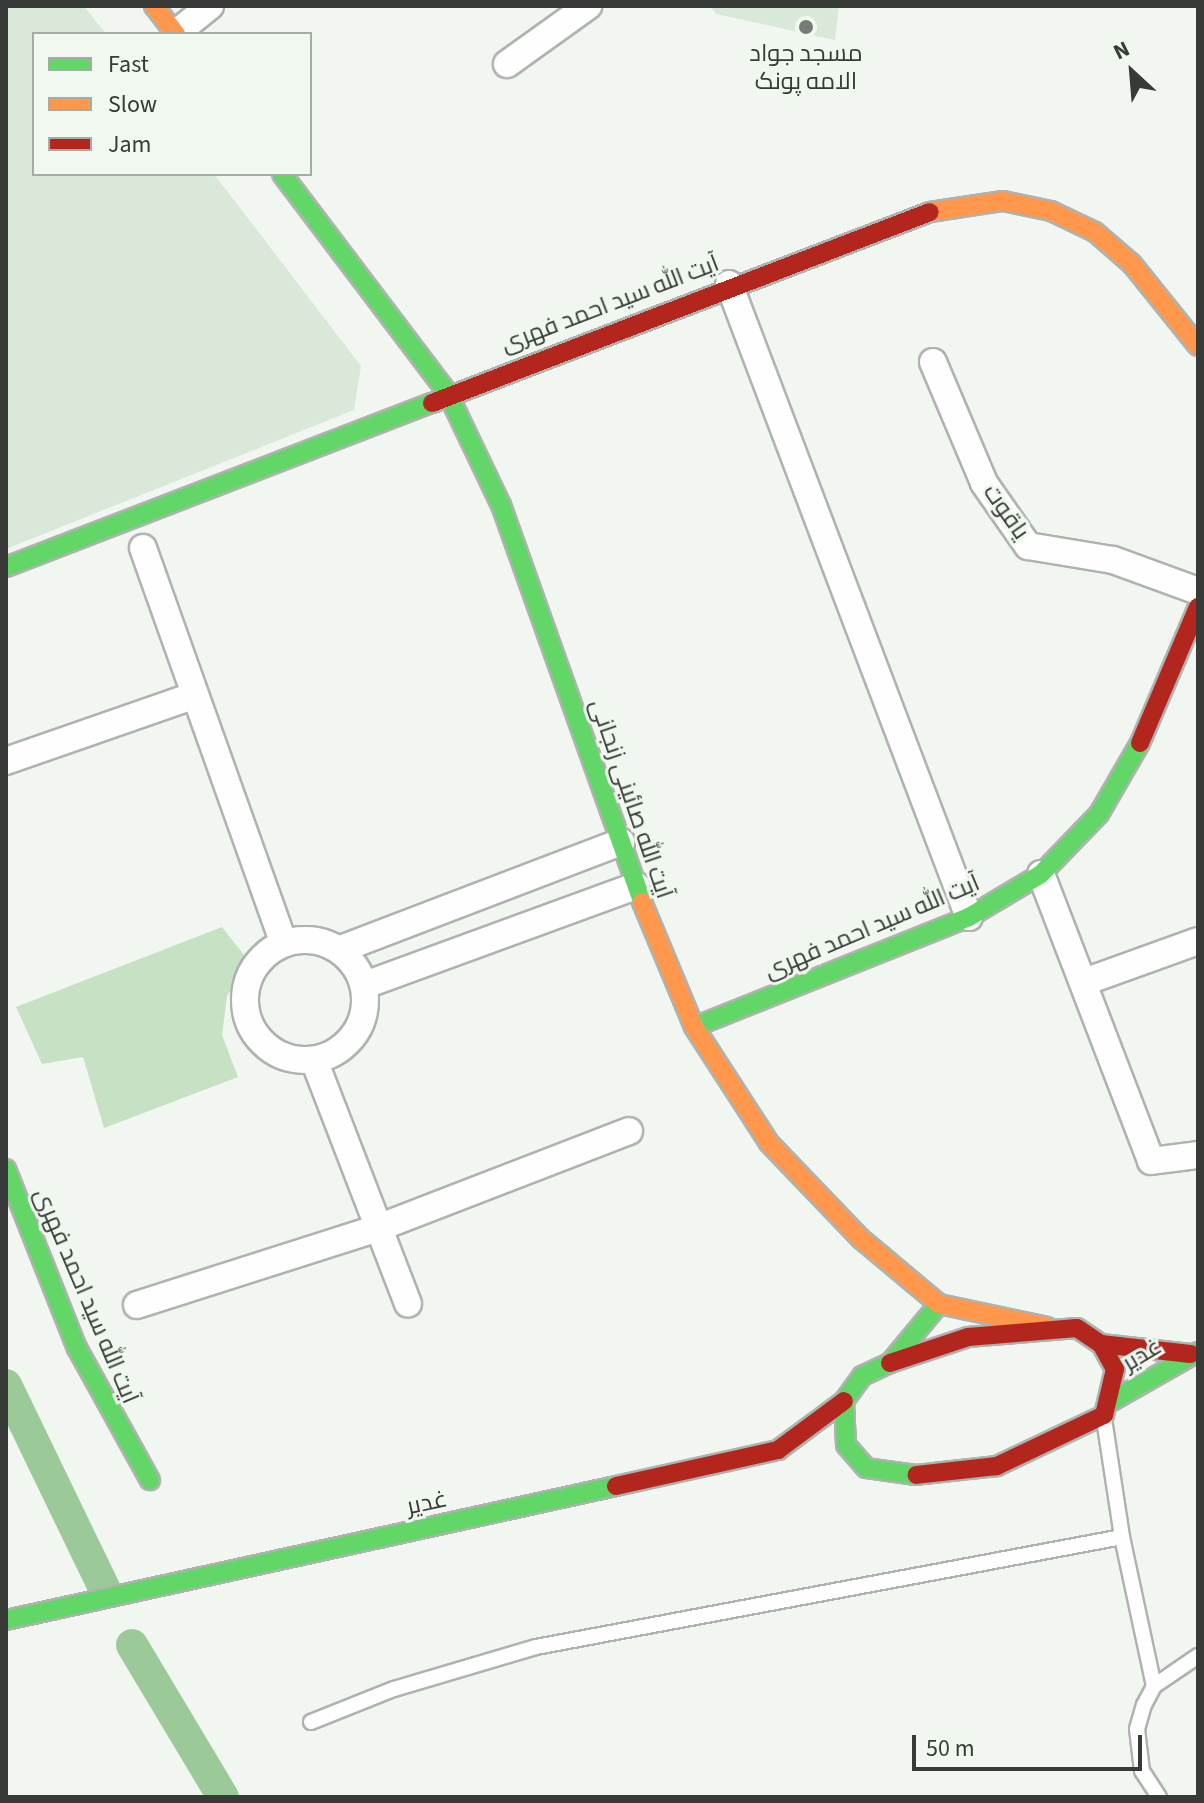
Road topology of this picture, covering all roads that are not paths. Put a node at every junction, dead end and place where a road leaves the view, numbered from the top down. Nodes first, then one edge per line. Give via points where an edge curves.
1 (154, 6) edge
2 (210, 6) edge
3 (588, 6) edge
4 (174, 32) edge
5 (178, 32) edge
6 (507, 64) dead end
7 (284, 176) edge
8 (729, 284) junction
9 (1198, 346) edge
10 (933, 362) dead end
11 (447, 392) junction
12 (143, 548) dead end
13 (6, 567) edge
14 (1198, 591) edge
15 (1198, 607) edge
16 (195, 695) junction
17 (6, 761) edge
18 (621, 842) junction
19 (1041, 874) junction
20 (636, 886) junction
21 (969, 917) junction
22 (1198, 941) edge
23 (283, 942) junction
24 (341, 949) junction
25 (1087, 981) junction
26 (365, 985) junction
27 (694, 1027) junction
28 (314, 1060) junction
29 (629, 1131) dead end
30 (1198, 1155) edge
31 (6, 1169) edge
32 (378, 1228) junction
33 (408, 1304) dead end
34 (939, 1304) junction
35 (137, 1305) dead end
36 (1047, 1327) junction
37 (1101, 1344) junction
38 (1194, 1353) edge
39 (890, 1363) junction
40 (844, 1401) junction
41 (1108, 1408) junction
42 (778, 1450) junction
43 (854, 1458) junction
44 (150, 1480) dead end
45 (1122, 1537) junction
46 (6, 1620) edge
47 (1198, 1656) edge
48 (1154, 1686) junction
49 (311, 1722) dead end
50 (1159, 1797) edge

1 - 4 main road
2 - 5 street
3 - 6 street
7 - 11 main road, آیت الله صائینی زنجانی
8 - 9 main road, آیت الله سید احمد فهری via 907,216 954,203 1003,201 1051,211 1095,232 1132,264
8 - 11 main road, آیت الله سید احمد فهری
8 - 21 street
10 - 14 street, یاقوت via 984,483 1028,546 1113,560
11 - 13 main road, آیت الله سید احمد فهری
11 - 18 main road, آیت الله صائینی زنجانی via 501,505
12 - 16 street
15 - 19 main road, آیت الله سید احمد فهری via 1140,742 1099,814
16 - 17 street
16 - 23 street
18 - 20 main road, آیت الله صائینی زنجانی
18 - 24 street
19 - 21 main road, آیت الله سید احمد فهری
19 - 25 street
20 - 26 street
20 - 27 main road, آیت الله صائینی زنجانی
21 - 27 main road, آیت الله سید احمد فهری
22 - 25 street
23 - 24 street via 313,939
23 - 28 street via 255,964 246,1009 253,1032 279,1055
24 - 26 street
25 - 30 street via 1151,1161
26 - 28 street via 364,1018 345,1047
27 - 34 main road, آیت الله صائینی زنجانی via 769,1143 860,1238
28 - 32 street
29 - 32 street
31 - 44 main road, آیت الله سید احمد فهری via 77,1348
32 - 33 street
32 - 35 street
34 - 36 main road, آیت الله صائینی زنجانی
34 - 39 main road
36 - 37 main road via 1077,1328
36 - 39 main road via 968,1337
37 - 38 main road
37 - 41 main road via 1115,1369
38 - 41 main road, غدیر
39 - 40 main road, غدیر via 862,1376
40 - 42 main road, غدیر
40 - 43 main road via 842,1432
41 - 43 main road, غدیر via 997,1466 894,1477
41 - 45 lane
42 - 43 main road, غدیر
42 - 46 main road, غدیر
45 - 48 lane
45 - 49 lane via 536,1647 394,1689
47 - 48 lane
48 - 50 lane via 1137,1729 1142,1771

